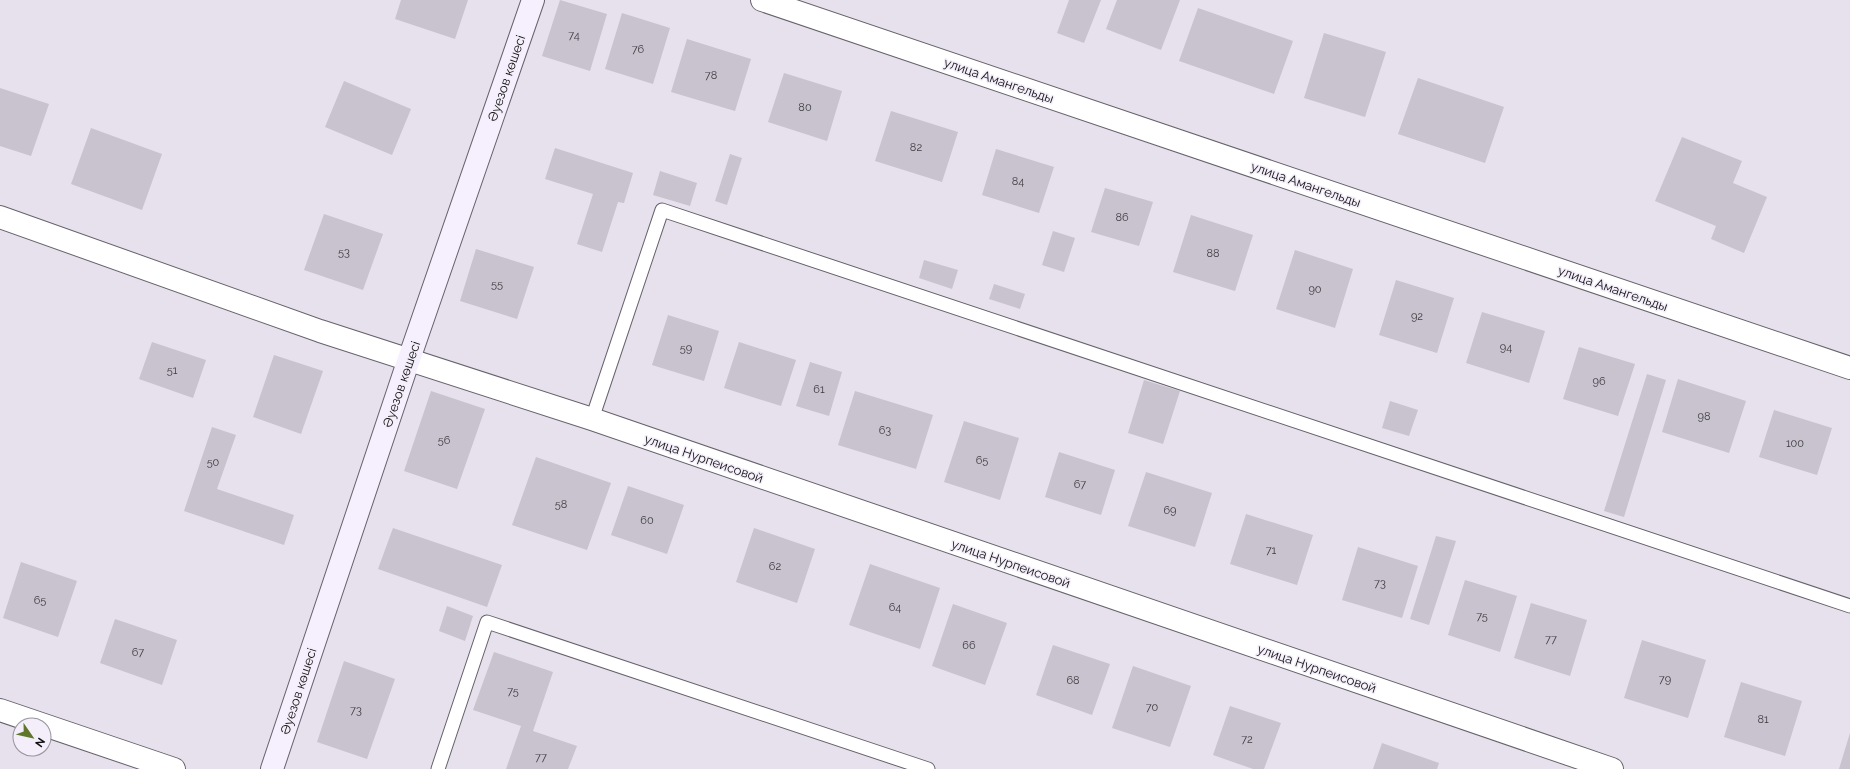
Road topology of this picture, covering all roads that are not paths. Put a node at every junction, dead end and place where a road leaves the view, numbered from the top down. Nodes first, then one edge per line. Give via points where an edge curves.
1 (533, 0) edge
2 (762, 0) edge
3 (0, 217) edge
4 (409, 359) junction
5 (1850, 368) edge
6 (592, 419) junction
7 (1850, 606) edge
8 (0, 710) edge
9 (174, 769) edge
10 (272, 769) edge
11 (438, 769) edge
12 (928, 769) edge
13 (1612, 769) edge

1 - 4 main road, Әуезов көшесі
2 - 5 street, улица Амангельды
3 - 4 street, улица Нурпеисовой via 320,331
4 - 6 street, улица Нурпеисовой
4 - 10 main road, Әуезов көшесі
6 - 7 lane via 662,210
6 - 13 street, улица Нурпеисовой
8 - 9 street
11 - 12 lane via 487,622

